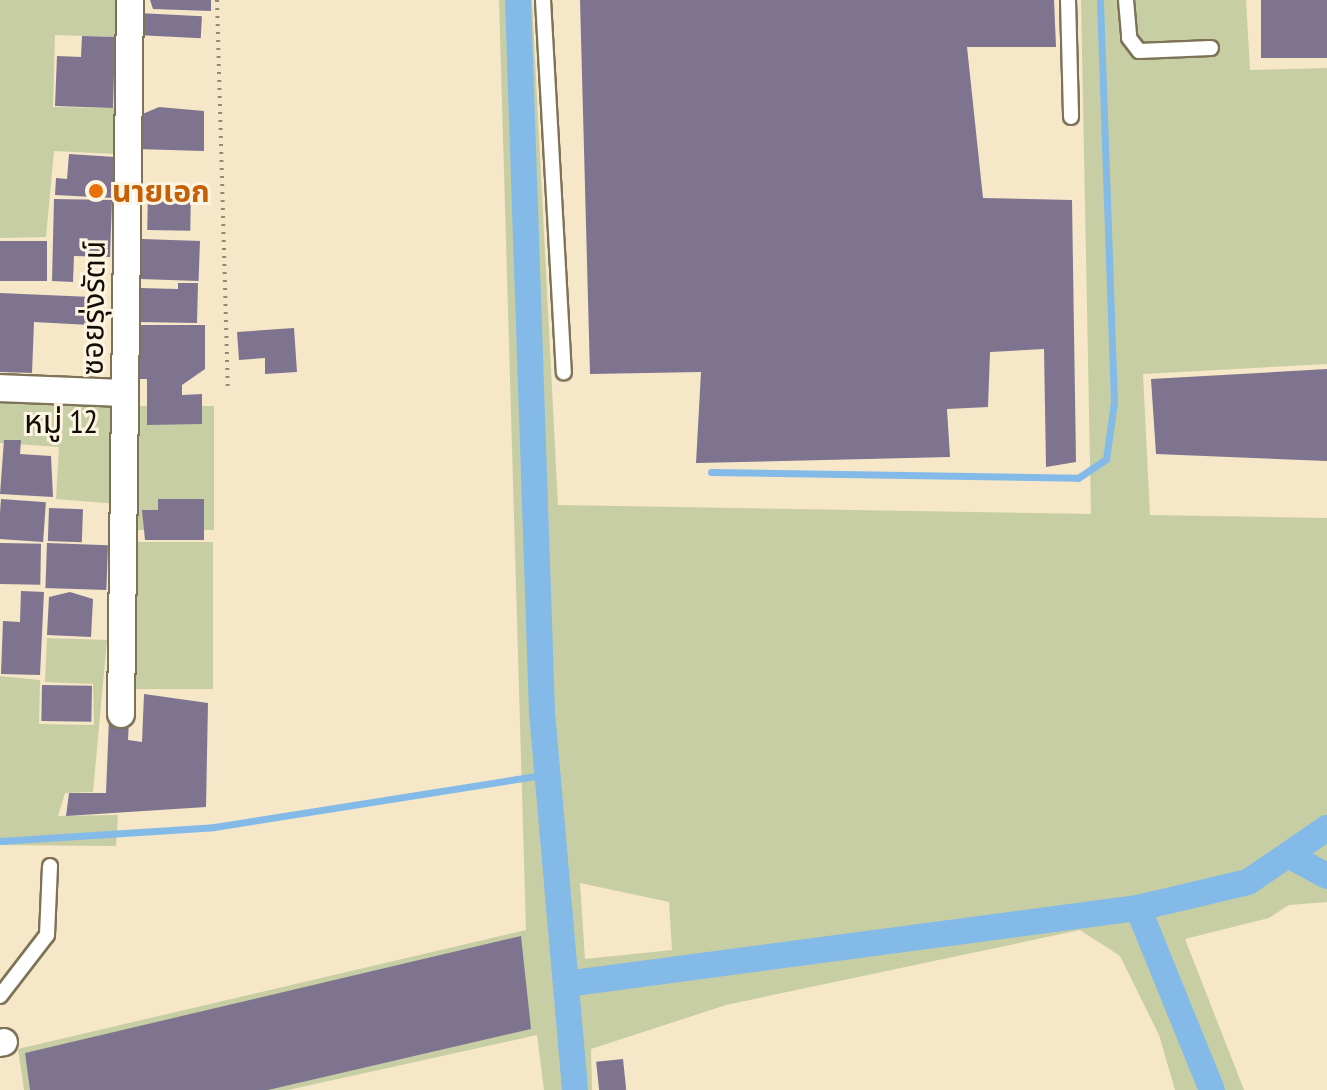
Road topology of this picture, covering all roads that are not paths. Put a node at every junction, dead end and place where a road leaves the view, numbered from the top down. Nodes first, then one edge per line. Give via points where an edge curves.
1 (130, 0) edge
2 (543, 0) edge
3 (1068, 0) edge
4 (1126, 0) edge
5 (1211, 48) dead end
6 (1071, 117) dead end
7 (564, 372) dead end
8 (0, 388) edge
9 (123, 393) junction
10 (121, 714) dead end
11 (50, 866) dead end
12 (0, 996) edge

1 - 9 street, ซอยรุ่งรัตน์
2 - 7 lane
3 - 6 lane
4 - 5 lane via 1129,38 1139,51
8 - 9 street
9 - 10 street, ซอยรุ่งรัตน์
11 - 12 lane via 47,935

